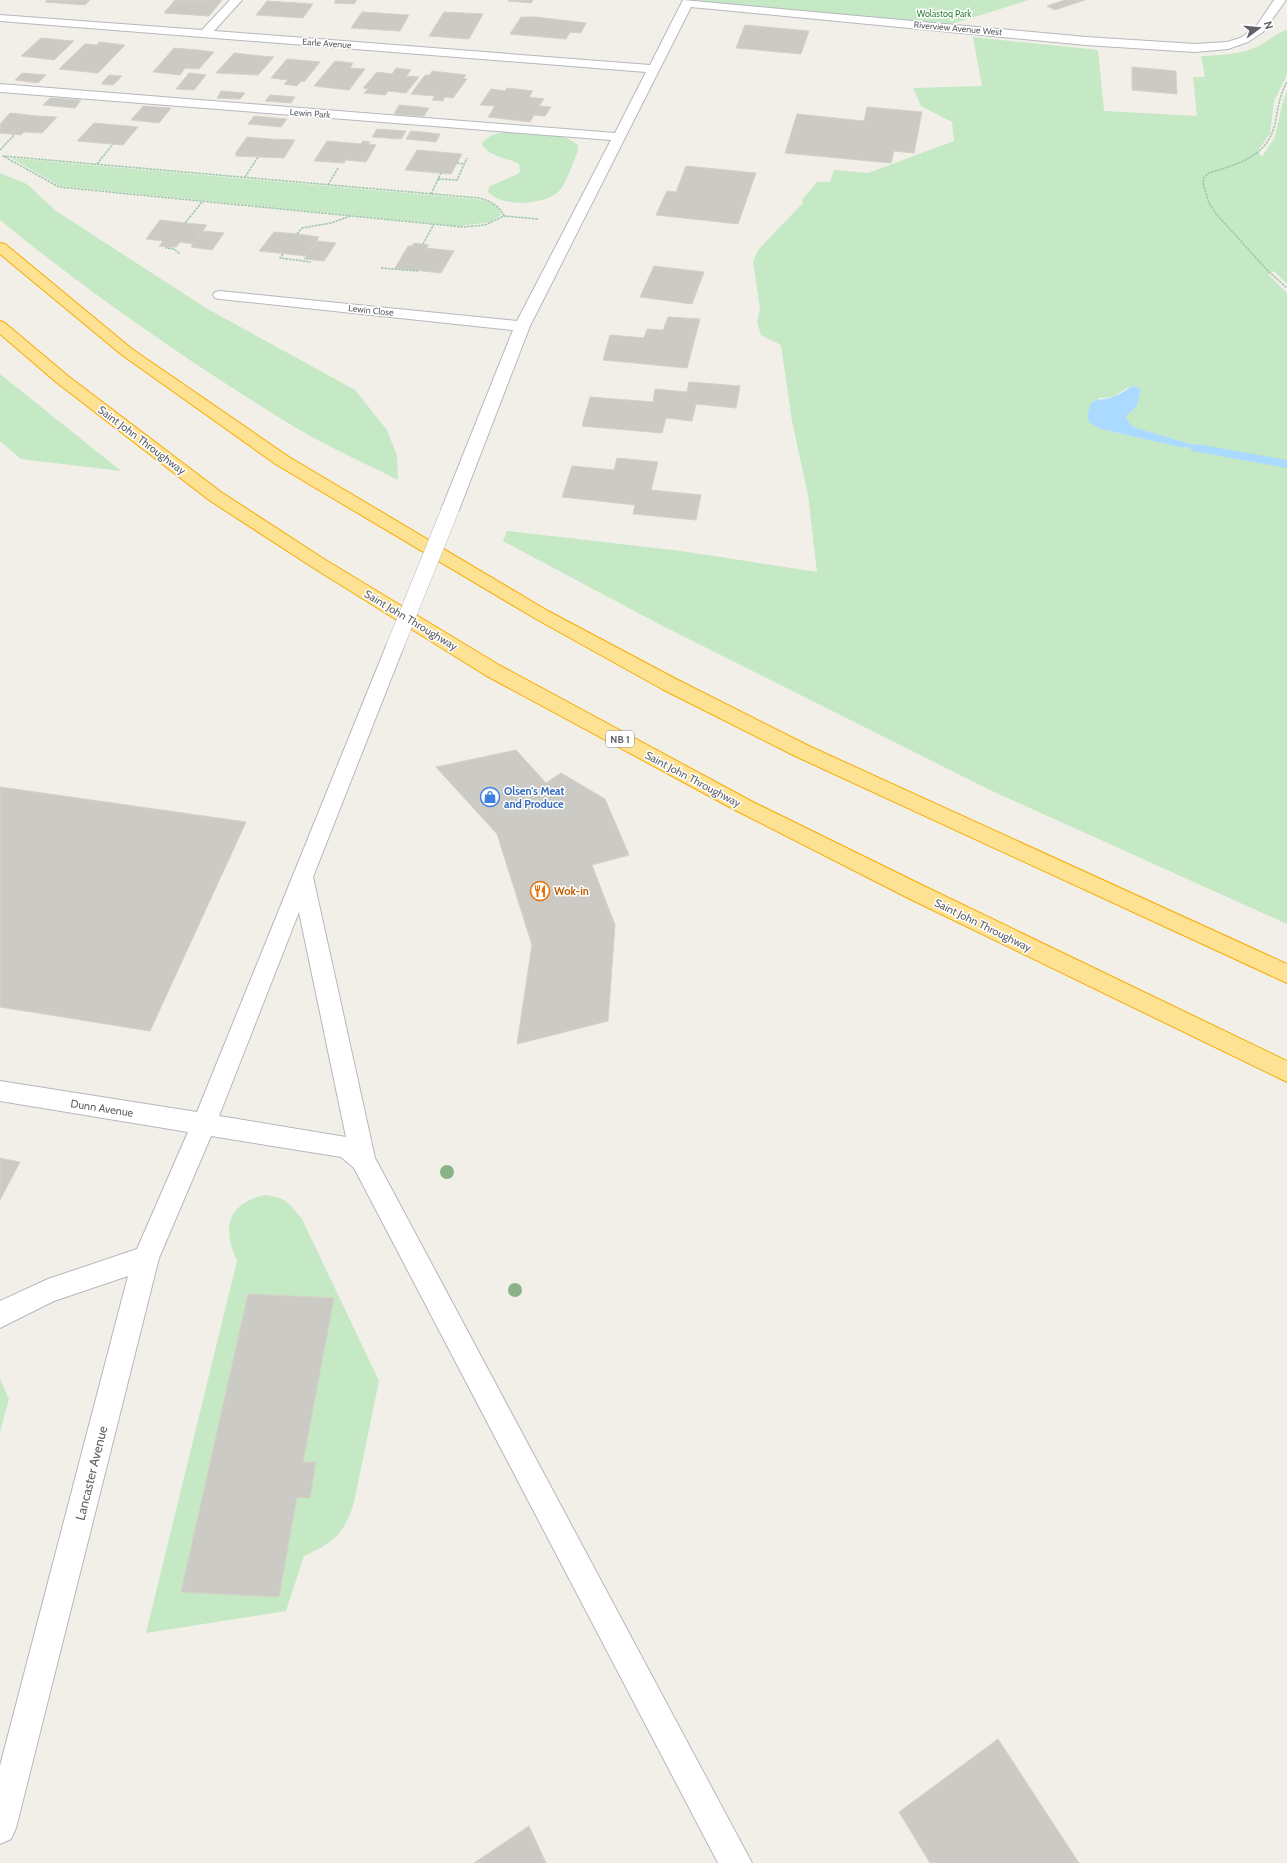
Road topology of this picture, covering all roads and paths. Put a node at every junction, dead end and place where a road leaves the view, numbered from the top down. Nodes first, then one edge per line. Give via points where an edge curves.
1 (236, 0) edge
2 (1280, 0) edge
3 (688, 1) edge
4 (0, 18) edge
5 (205, 34) junction
6 (654, 69) junction
7 (1287, 82) edge
8 (0, 88) edge
9 (14, 134) dead end
10 (619, 137) junction
11 (113, 144) dead end
12 (0, 150) edge
13 (470, 153) dead end
14 (1, 156) edge
15 (258, 157) dead end
16 (457, 163) dead end
17 (97, 164) junction
18 (464, 164) junction
19 (338, 168) dead end
20 (441, 173) dead end
21 (245, 177) junction
22 (438, 179) junction
23 (328, 185) junction
24 (431, 194) junction
25 (203, 201) junction
26 (350, 216) junction
27 (504, 216) junction
28 (541, 219) dead end
29 (185, 223) dead end
30 (434, 224) junction
31 (297, 234) dead end
32 (423, 244) dead end
33 (0, 247) edge
34 (168, 247) dead end
35 (180, 254) dead end
36 (283, 254) dead end
37 (311, 262) dead end
38 (381, 268) dead end
39 (418, 271) dead end
40 (1287, 288) edge
41 (220, 295) dead end
42 (0, 326) edge
43 (522, 326) junction
44 (303, 878) junction
45 (1287, 974) edge
46 (1287, 1072) edge
47 (0, 1091) edge
48 (204, 1124) junction
49 (363, 1160) junction
50 (146, 1258) junction
51 (0, 1316) edge
52 (0, 1828) edge
53 (736, 1863) edge

1 - 5 street
2 - 3 street, Riverview Avenue West via 1259,30 1244,40 1228,45 1196,48 1086,41
3 - 6 street, Lancaster Avenue
4 - 5 street, Earle Avenue
5 - 6 street, Earle Avenue
6 - 10 street, Lancaster Avenue
7 - 40 path via 1277,103 1273,133 1260,151 1248,161 1209,173 1204,177 1203,183 1209,204 1216,215
8 - 10 street, Lewin Park
9 - 12 path
10 - 43 street, Lancaster Avenue
11 - 17 path
13 - 18 path
14 - 17 path
14 - 25 path via 59,187
15 - 21 path
16 - 18 path
17 - 21 path
18 - 22 path via 457,180
19 - 23 path
20 - 22 path
21 - 23 path
22 - 24 path
23 - 24 path
24 - 27 path via 487,200 500,207
25 - 26 path
25 - 29 path
26 - 30 path
26 - 31 path via 302,228
27 - 28 path
27 - 30 path via 490,223 470,227
30 - 32 path
33 - 45 highway via 127,352 283,461 542,615 669,684 802,751
34 - 35 path via 166,248 174,249
36 - 37 path via 280,258
38 - 39 path
41 - 43 street, Lewin Close
42 - 46 highway, Saint John Throughway / NB 1 via 62,379 215,496 492,670 744,806
43 - 44 street, Lancaster Avenue, bridge
44 - 48 street, Lancaster Avenue
44 - 49 street
47 - 48 street, Dunn Avenue
48 - 49 street, Dunn Avenue via 344,1147 355,1152
48 - 50 street, Lancaster Avenue
49 - 53 street
50 - 51 street via 48,1291
50 - 52 street, Lancaster Avenue

